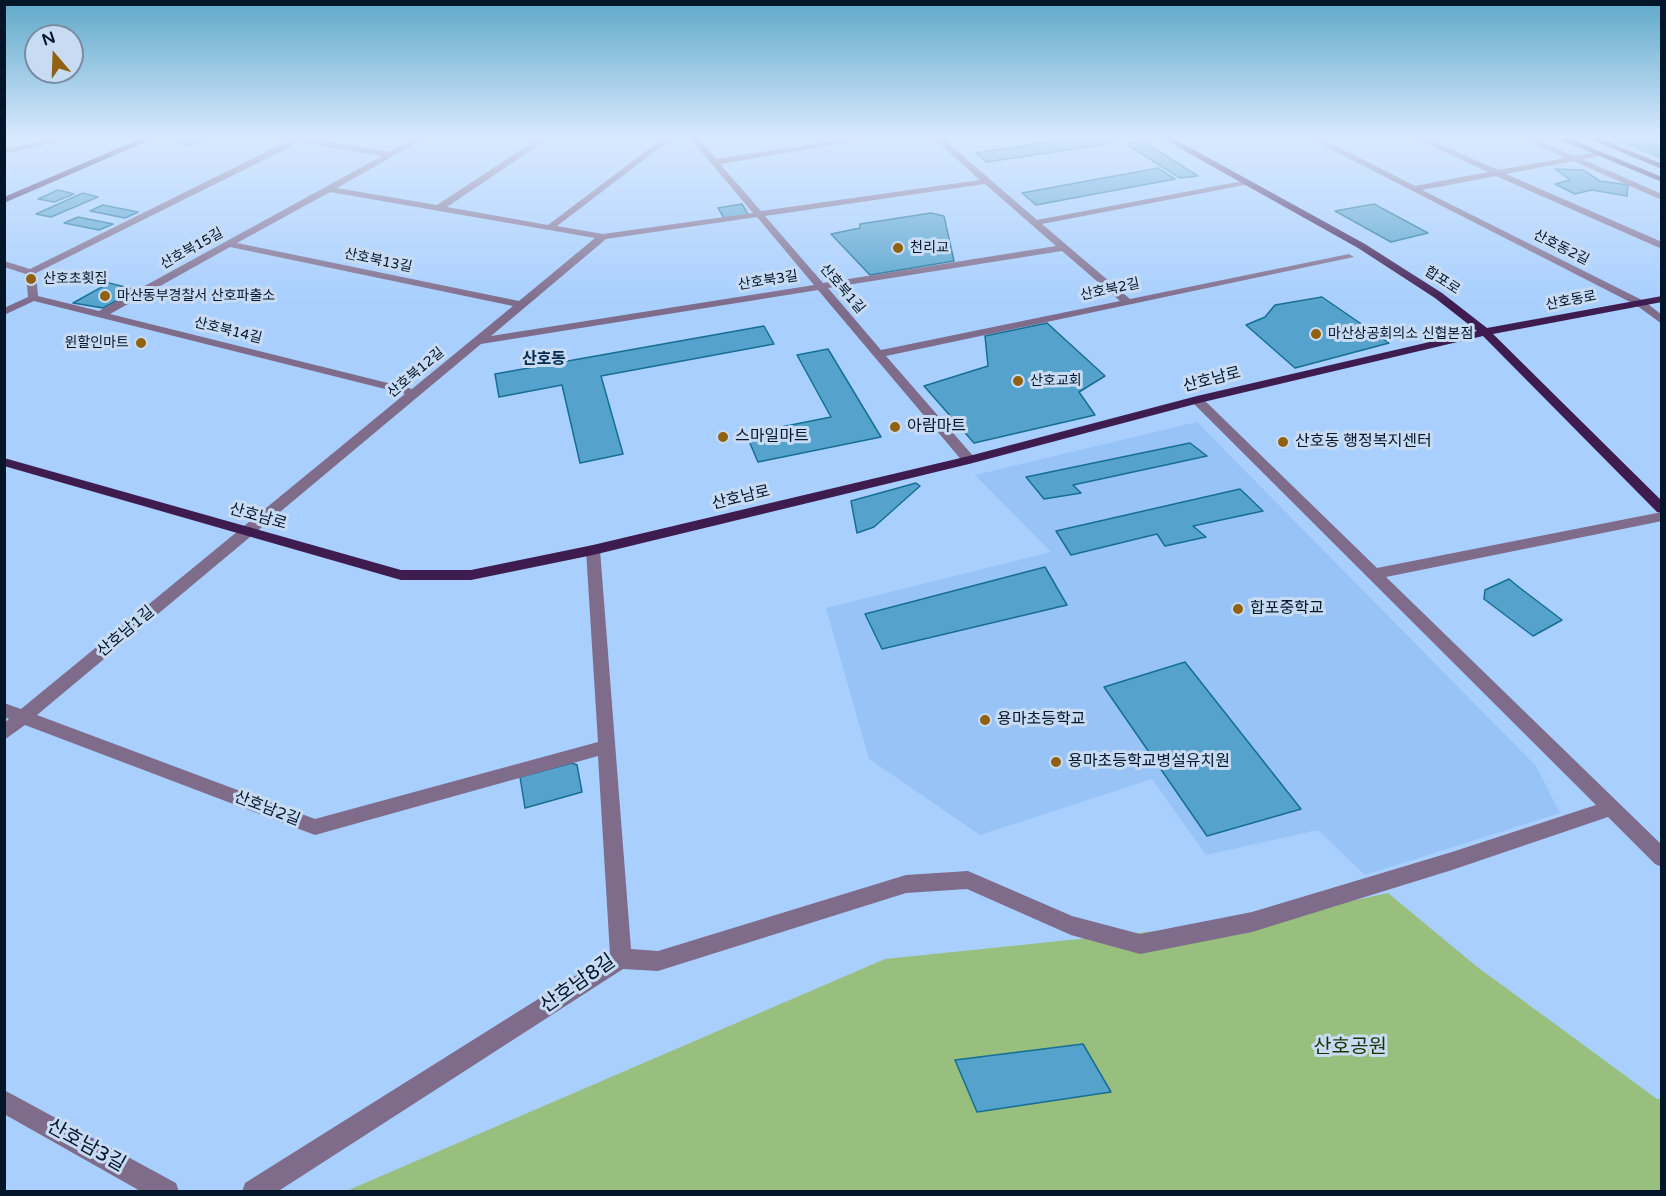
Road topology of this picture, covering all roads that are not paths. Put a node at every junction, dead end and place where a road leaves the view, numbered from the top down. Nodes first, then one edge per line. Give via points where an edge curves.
1 (23, 192) edge
2 (193, 192) edge
3 (324, 192) edge
4 (345, 192) edge
5 (464, 192) edge
6 (597, 192) edge
7 (739, 192) edge
8 (918, 192) edge
9 (1000, 192) edge
10 (1195, 192) edge
11 (1262, 192) edge
12 (1419, 192) edge
13 (1539, 192) edge
14 (4, 200) edge
15 (440, 208) junction
16 (760, 216) junction
17 (1035, 223) junction
18 (549, 228) junction
19 (603, 237) junction
20 (229, 244) junction
21 (1662, 246) edge
22 (1062, 248) junction
23 (1349, 257) dead end
24 (4, 264) edge
25 (31, 272) junction
26 (822, 288) junction
27 (33, 298) junction
28 (1662, 298) edge
29 (1127, 302) junction
30 (1640, 303) junction
31 (522, 305) junction
32 (4, 312) edge
33 (100, 315) junction
34 (1662, 321) edge
35 (1485, 332) junction
36 (478, 341) junction
37 (878, 354) junction
38 (415, 393) junction
39 (1197, 400) junction
40 (969, 460) junction
41 (4, 462) edge
42 (1662, 508) edge
43 (1662, 516) edge
44 (248, 532) junction
45 (593, 550) junction
46 (1374, 574) junction
47 (4, 710) edge
48 (23, 718) junction
49 (4, 733) edge
50 (606, 747) junction
51 (1611, 808) junction
52 (1662, 858) edge
53 (621, 959) junction
54 (4, 1101) edge
55 (168, 1191) edge
56 (254, 1191) edge

1 - 14 main road
2 - 25 street
3 - 20 street, 산호북15길
4 - 15 street
5 - 15 street
6 - 18 street
7 - 16 street, 산호북1길
8 - 16 street
9 - 17 street
10 - 17 street
11 - 35 main road, 합포로 via 1441,296
12 - 30 street, 산호동2길
13 - 21 street
15 - 18 street
16 - 19 street
16 - 26 street, 산호북1길
17 - 22 street
18 - 19 street
19 - 31 street, 산호북12길
20 - 31 street, 산호북13길
20 - 33 street, 산호북15길
22 - 26 street, 산호북3길
22 - 29 street
23 - 29 street, 산호북2길
24 - 25 street
25 - 27 street
26 - 36 street, 산호북3길
26 - 37 street, 산호북1길
27 - 32 street
27 - 33 street, 산호북14길
28 - 30 main road, 산호동로
29 - 37 street, 산호북2길
30 - 34 street, 산호동2길
30 - 35 main road, 산호동로
31 - 36 street, 산호북12길
33 - 38 street, 산호북14길
35 - 39 main road, 산호남로
35 - 42 main road, 합포로
36 - 38 street, 산호북12길
37 - 40 street, 산호북1길
38 - 44 street, 산호북12길
39 - 40 main road, 산호남로
39 - 46 street
40 - 45 main road, 산호남로
41 - 44 main road, 산호남로
43 - 46 street
44 - 45 main road, 산호남로 via 401,575 471,575
44 - 48 street, 산호남1길
45 - 50 street, 산호남8길
46 - 51 street
47 - 48 street, 산호남2길
48 - 49 street, 산호남1길
48 - 50 street, 산호남2길 via 315,827
50 - 53 street, 산호남8길
51 - 52 street
51 - 53 street via 1252,922 1140,944 1071,925 968,880 906,884 658,961
53 - 56 street, 산호남8길
54 - 55 street, 산호남3길

